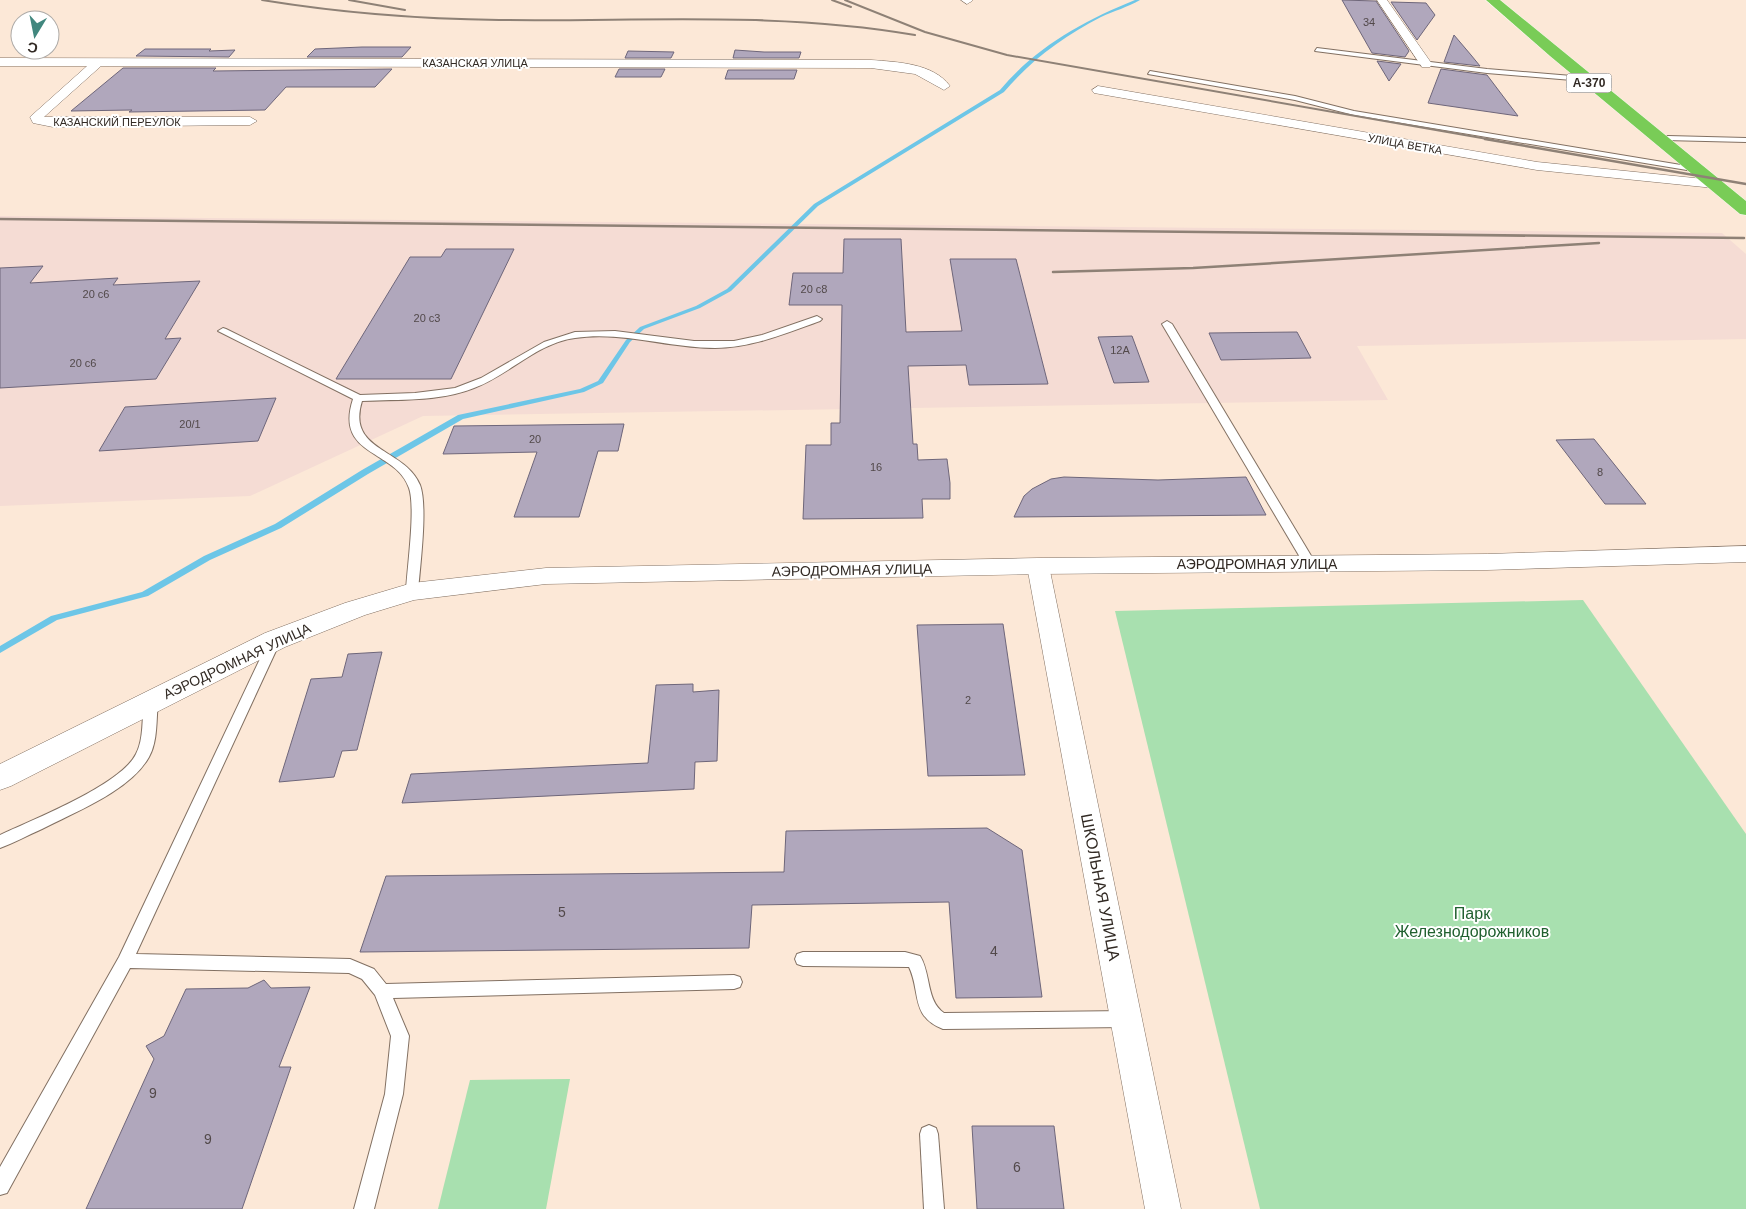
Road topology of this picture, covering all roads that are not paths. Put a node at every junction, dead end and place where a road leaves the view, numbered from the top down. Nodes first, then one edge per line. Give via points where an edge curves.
1 (1382, 0) edge
2 (1492, 0) edge
3 (1507, 0) edge
4 (1317, 50) dead end
5 (0, 62) edge
6 (97, 62) junction
7 (1426, 64) junction
8 (1150, 73) dead end
9 (1584, 79) junction
10 (944, 86) dead end
11 (1098, 90) dead end
12 (250, 121) dead end
13 (1668, 138) junction
14 (1746, 140) edge
15 (1694, 166) junction
16 (1714, 184) junction
17 (1746, 210) edge
18 (817, 319) dead end
19 (1167, 324) dead end
20 (223, 331) dead end
21 (358, 398) junction
22 (1746, 554) edge
23 (1310, 564) junction
24 (1038, 566) junction
25 (412, 592) junction
26 (275, 640) junction
27 (151, 701) junction
28 (0, 778) edge
29 (0, 842) edge
30 (803, 959) dead end
31 (125, 961) junction
32 (734, 982) dead end
33 (382, 991) junction
34 (1126, 1019) junction
35 (929, 1134) dead end
36 (0, 1186) edge
37 (364, 1209) edge
38 (934, 1209) edge
39 (1163, 1209) edge

1 - 7 street
2 - 9 highway, А-370
3 - 13 highway, А-370
4 - 7 lane
5 - 6 street, КАЗАНСКАЯ УЛИЦА
6 - 10 street, КАЗАНСКАЯ УЛИЦА via 870,64 927,74
6 - 12 street, КАЗАНСКИЙ ПЕРЕУЛОК via 37,117 38,120 54,123
7 - 9 lane
8 - 15 lane, УЛИЦА ВЕТКА via 1295,98 1354,113
9 - 15 highway, А-370
11 - 16 street, УЛИЦА ВЕТКА via 1537,166
13 - 14 lane
13 - 15 highway, А-370
15 - 16 highway, А-370
16 - 17 highway, А-370
18 - 21 lane via 734,344 697,344 619,334 575,335 545,343 481,381 457,390
19 - 23 lane
20 - 21 lane
21 - 25 lane via 353,419 357,432 406,472 418,497
22 - 23 street, АЭРОДРОМНАЯ УЛИЦА
23 - 24 street, АЭРОДРОМНАЯ УЛИЦА
24 - 25 street, АЭРОДРОМНАЯ УЛИЦА via 546,576
24 - 34 street, ШКОЛЬНАЯ УЛИЦА
25 - 26 street, АЭРОДРОМНАЯ УЛИЦА via 355,608
26 - 27 street, АЭРОДРОМНАЯ УЛИЦА
26 - 31 lane
27 - 28 street, АЭРОДРОМНАЯ УЛИЦА
27 - 29 lane via 144,754 132,772
30 - 34 lane via 914,961 928,1012 944,1021
31 - 33 lane via 350,966 368,974
31 - 36 lane
32 - 33 lane
33 - 37 lane via 400,1036 394,1094
34 - 39 street, ШКОЛЬНАЯ УЛИЦА
35 - 38 lane

